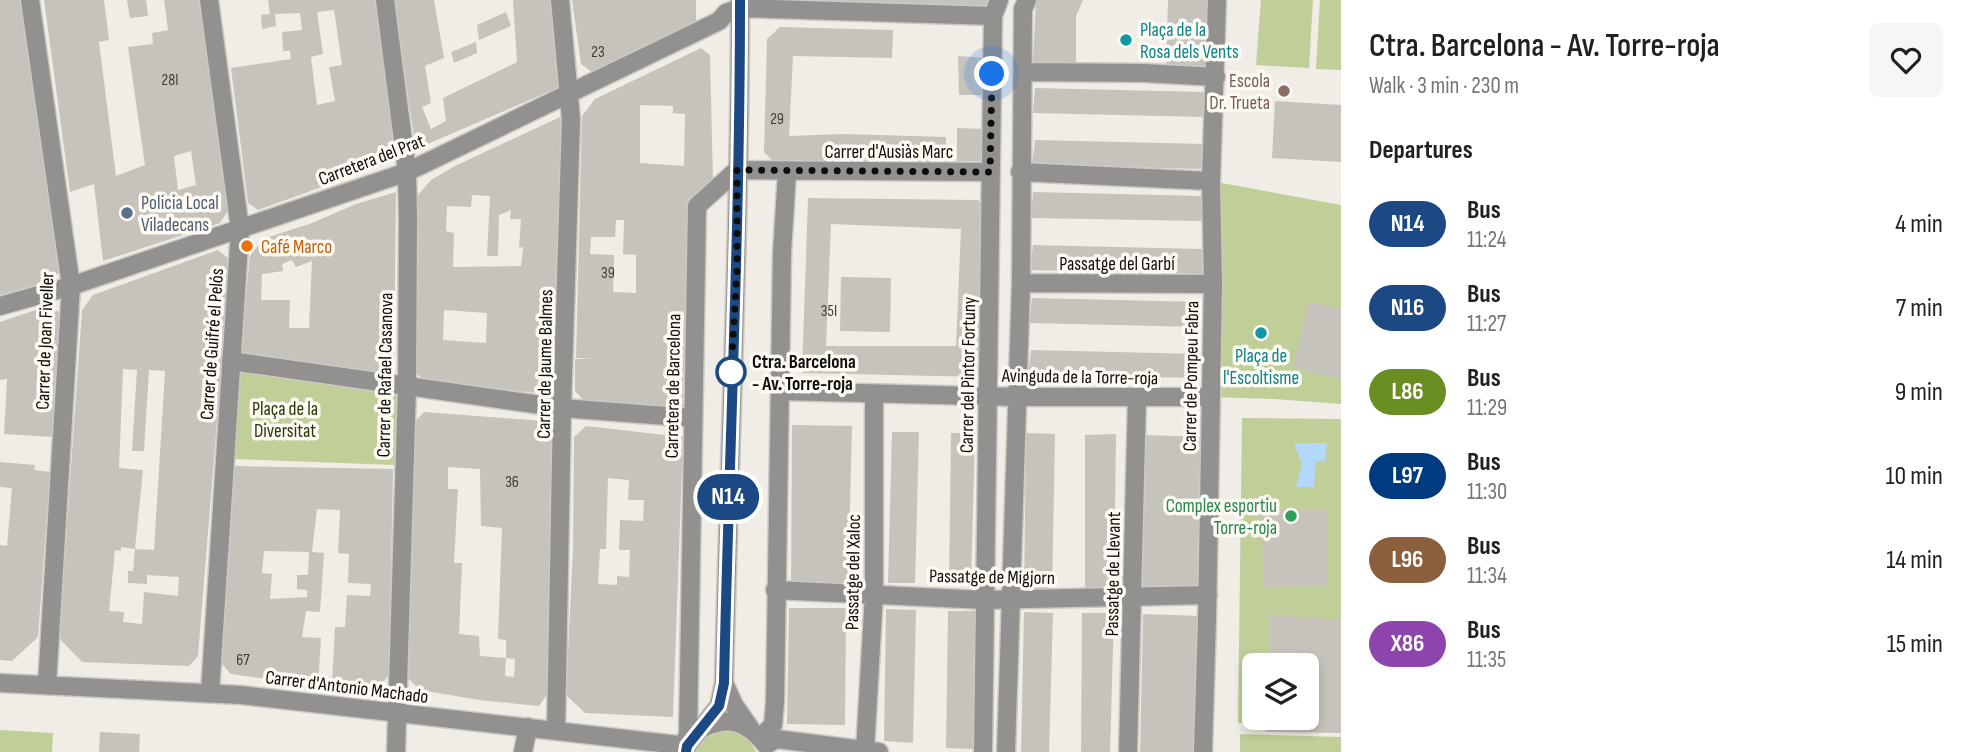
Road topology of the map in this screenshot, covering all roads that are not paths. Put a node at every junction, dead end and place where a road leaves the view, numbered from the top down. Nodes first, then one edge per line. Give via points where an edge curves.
1 (30, 0) edge
2 (209, 0) edge
3 (385, 0) edge
4 (560, 0) edge
5 (1027, 0) edge
6 (1217, 0) edge
7 (740, 4) edge
8 (996, 8) edge
9 (1023, 72) junction
10 (1216, 77) junction
11 (570, 93) junction
12 (737, 170) junction
13 (407, 172) junction
14 (787, 172) junction
15 (990, 172) junction
16 (1020, 172) junction
17 (1211, 181) junction
18 (240, 229) junction
19 (1021, 283) junction
20 (1213, 284) junction
21 (71, 286) junction
22 (0, 306) edge
23 (232, 361) junction
24 (407, 387) junction
25 (781, 391) junction
26 (874, 394) junction
27 (988, 396) junction
28 (1017, 397) junction
29 (1211, 397) junction
30 (1137, 398) junction
31 (556, 407) junction
32 (686, 417) junction
33 (775, 590) junction
34 (874, 594) junction
35 (1208, 595) junction
36 (1132, 597) junction
37 (985, 600) junction
38 (1013, 600) junction
39 (0, 683) edge
40 (724, 683) junction
41 (47, 685) junction
42 (210, 693) junction
43 (397, 714) junction
44 (528, 727) junction
45 (699, 729) junction
46 (556, 730) junction
47 (761, 741) edge
48 (685, 748) edge
49 (872, 751) edge
50 (396, 752) edge
51 (523, 752) edge
52 (983, 752) edge
53 (1006, 752) edge
54 (1128, 752) edge
55 (1203, 752) edge

1 - 21 street, Carrer de Joan Fiveller
2 - 18 street, Carrer de Guifré el Pelós
3 - 13 street, Carrer de Rafael Casanova
4 - 11 street, Carrer de Jaume Balmes
5 - 9 street
6 - 10 street, Carrer de Pompeu Fabra
7 - 8 street
7 - 11 street, Carretera del Prat via 719,21
7 - 12 street
8 - 15 street, Carrer del Pintor Fortuny
9 - 10 street
9 - 16 street
10 - 17 street, Carrer de Pompeu Fabra
11 - 13 street, Carretera del Prat
11 - 31 street, Carrer de Jaume Balmes
12 - 14 street, Carrer d'Ausiàs Marc
12 - 32 street, Carretera de Barcelona via 697,206
12 - 40 street
13 - 18 street, Carretera del Prat
13 - 24 street, Carrer de Rafael Casanova
14 - 15 street, Carrer d'Ausiàs Marc
14 - 25 street
15 - 27 street, Carrer del Pintor Fortuny
16 - 17 street
16 - 19 street
17 - 20 street, Carrer de Pompeu Fabra
18 - 21 street, Carretera del Prat
18 - 23 street, Carrer de Guifré el Pelós
19 - 20 street, Passatge del Garbí
19 - 28 street
20 - 29 street, Carrer de Pompeu Fabra
21 - 22 street, Carretera del Prat
21 - 41 street, Carrer de Joan Fiveller
23 - 24 street
23 - 42 street, Carrer de Guifré el Pelós
24 - 31 street
24 - 43 street, Carrer de Rafael Casanova
25 - 26 street, Avinguda de la Torre-roja
25 - 33 street
26 - 27 street, Avinguda de la Torre-roja
26 - 34 street, Passatge del Xaloc
27 - 28 street, Avinguda de la Torre-roja
27 - 37 street, Carrer del Pintor Fortuny
28 - 30 street, Avinguda de la Torre-roja
28 - 38 street
29 - 30 street, Avinguda de la Torre-roja
29 - 35 street, Carrer de Pompeu Fabra
30 - 36 street, Passatge de Llevant
31 - 32 street
31 - 46 street, Carrer de Jaume Balmes
32 - 48 street, Carretera de Barcelona
33 - 34 street, Passatge de Migjorn
33 - 47 street via 774,725
34 - 37 street, Passatge de Migjorn
34 - 49 street, Passatge del Xaloc
35 - 36 street, Passatge de Migjorn
35 - 55 street, Carrer de Pompeu Fabra
36 - 38 street, Passatge de Migjorn
36 - 54 street, Passatge de Llevant
37 - 38 street, Passatge de Migjorn
37 - 52 street, Carrer del Pintor Fortuny
38 - 53 street
39 - 41 street, Carrer d'Antonio Machado
40 - 45 street via 719,706
40 - 47 street
41 - 42 street, Carrer d'Antonio Machado
42 - 43 street, Carrer d'Antonio Machado
43 - 44 street, Carrer d'Antonio Machado
43 - 50 street, Carrer de Rafael Casanova
44 - 46 street, Carrer d'Antonio Machado
44 - 51 street
45 - 47 street via 717,721 734,721
45 - 48 street
46 - 48 street, Carrer d'Antonio Machado
47 - 49 street

